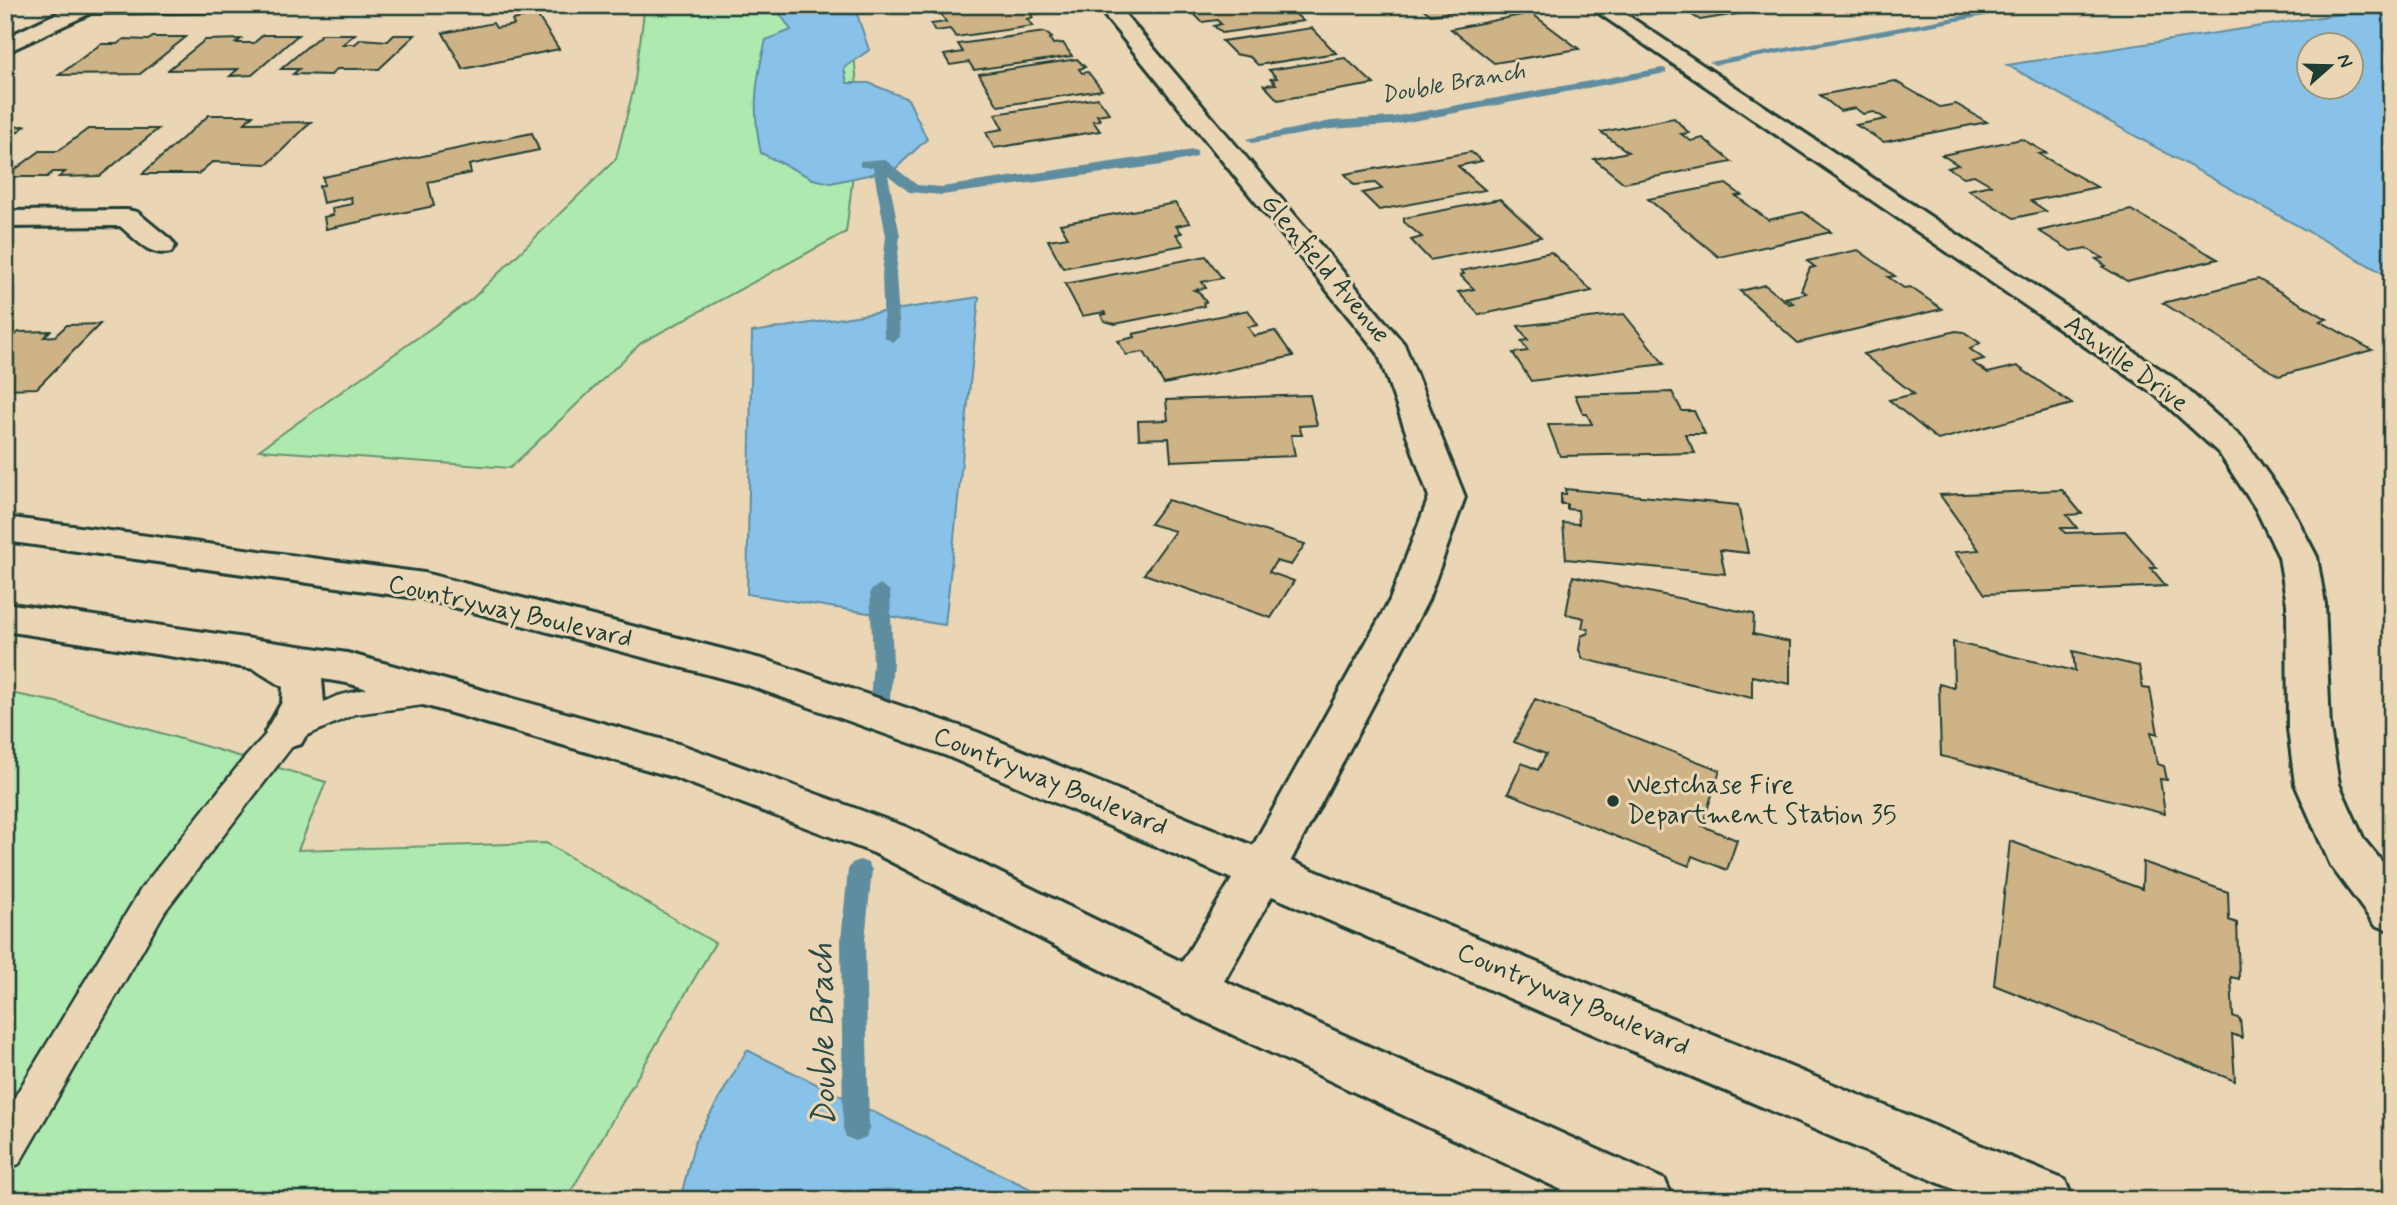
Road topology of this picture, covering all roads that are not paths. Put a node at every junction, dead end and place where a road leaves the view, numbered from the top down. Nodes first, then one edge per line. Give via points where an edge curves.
1 (234, 5) edge
2 (1106, 5) edge
3 (1597, 5) edge
4 (90, 6) edge
5 (5, 46) edge
6 (5, 219) edge
7 (162, 246) dead end
8 (5, 529) edge
9 (5, 617) edge
10 (260, 655) junction
11 (445, 696) junction
12 (286, 732) junction
13 (1263, 869) junction
14 (2392, 910) edge
15 (1192, 991) junction
16 (5, 1150) edge
17 (1645, 1200) edge
18 (2045, 1200) edge

1 - 4 street
2 - 13 street, Glenfield Avenue via 1393,351 1447,497 1409,600
3 - 14 street, Ashville Drive via 2164,386 2231,446 2273,507 2298,557 2306,604 2309,729 2317,784 2347,852
4 - 5 street
6 - 7 street via 127,218
8 - 13 street, Countryway Boulevard via 424,586 755,672 962,744
9 - 10 street
10 - 11 street via 347,668
10 - 12 street via 290,669 303,682 303,704
11 - 12 lane via 379,697 348,704
11 - 15 street via 682,762 890,840
12 - 16 lane via 153,900
13 - 15 street, Glenfield Avenue
13 - 18 street, Countryway Boulevard
15 - 17 street

